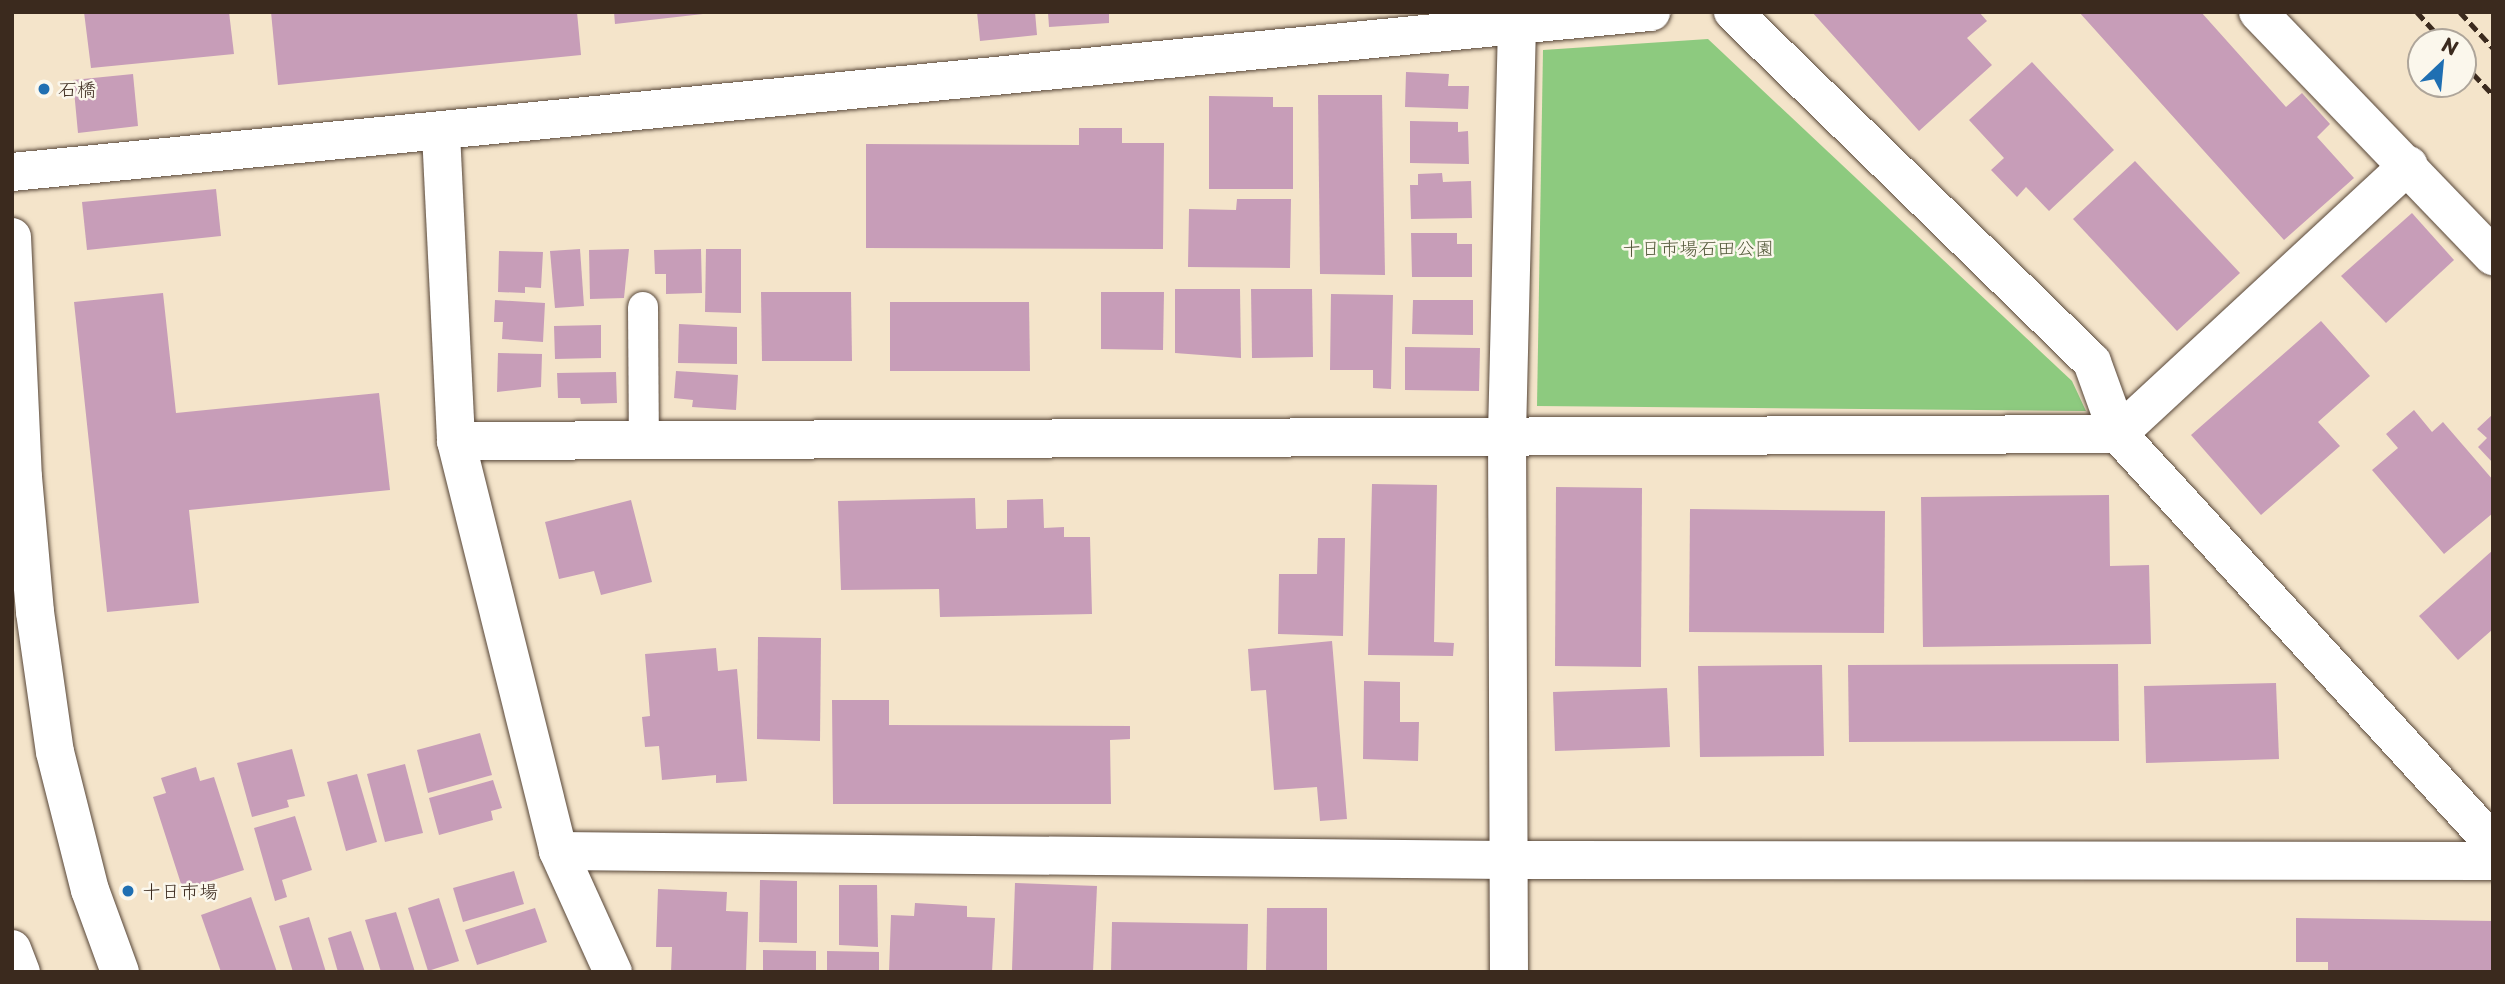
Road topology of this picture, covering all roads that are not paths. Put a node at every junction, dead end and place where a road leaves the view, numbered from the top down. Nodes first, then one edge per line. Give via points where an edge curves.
1 (1651, 12) edge
2 (1733, 12) edge
3 (2259, 12) edge
4 (1517, 27) junction
5 (441, 133) junction
6 (2409, 165) junction
7 (12, 172) edge
8 (12, 237) edge
9 (2493, 256) edge
10 (643, 307) dead end
11 (1507, 434) junction
12 (2118, 434) junction
13 (644, 440) junction
14 (456, 441) junction
15 (2493, 843) edge
16 (558, 851) junction
17 (1507, 860) junction
18 (2493, 861) edge
19 (12, 949) edge
20 (21, 972) edge
21 (120, 972) edge
22 (614, 972) edge
23 (1509, 972) edge

1 - 4 street
2 - 12 street via 2092,362
3 - 6 street
4 - 5 street via 1113,63
4 - 11 street
5 - 7 street
5 - 14 street
6 - 9 street
6 - 12 street
8 - 21 street via 34,612 55,752 90,890
10 - 13 lane
11 - 12 street
11 - 13 street
11 - 17 street
12 - 15 street
13 - 14 street
14 - 16 street
16 - 17 street
16 - 22 street
17 - 18 street
17 - 23 street
19 - 20 street

